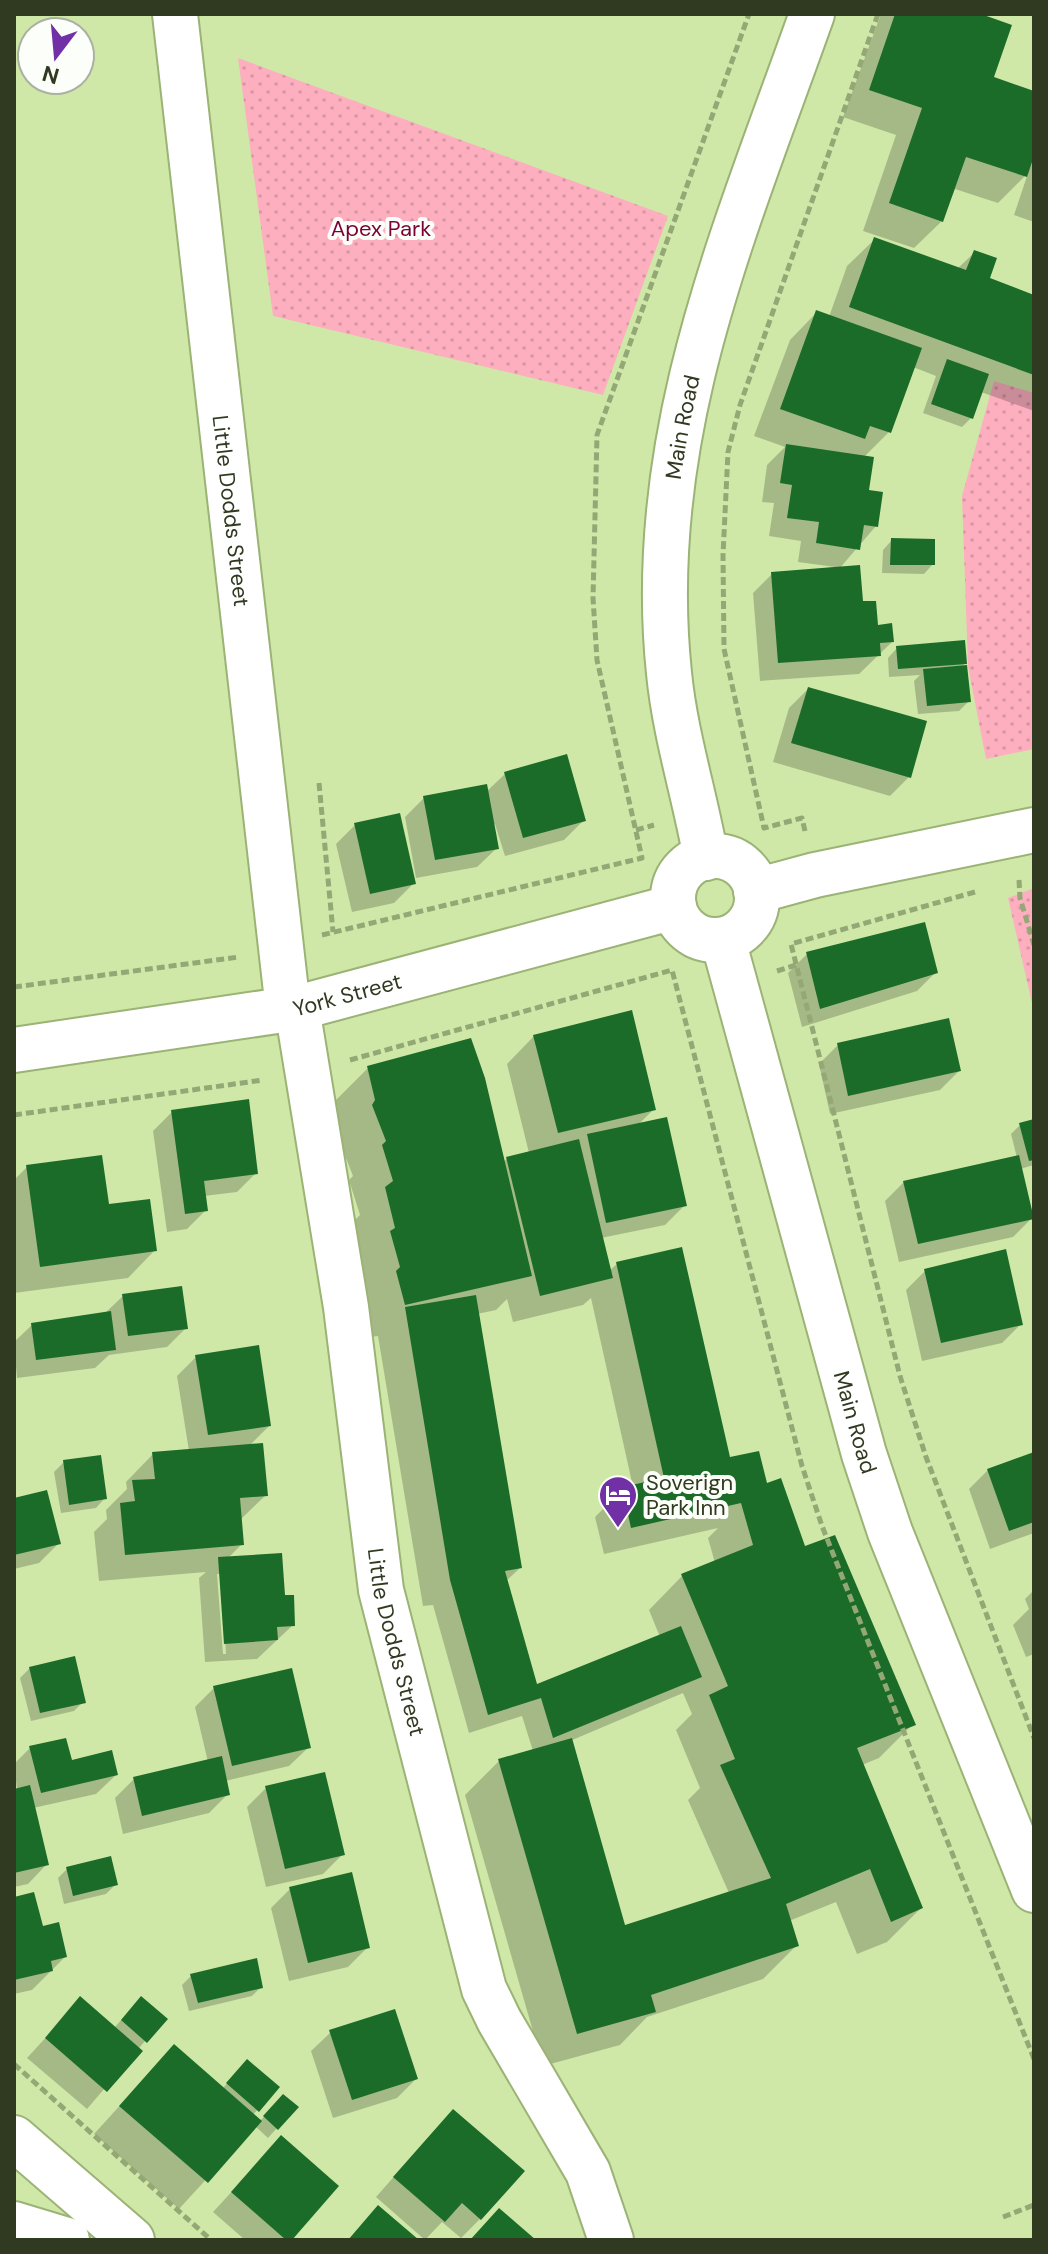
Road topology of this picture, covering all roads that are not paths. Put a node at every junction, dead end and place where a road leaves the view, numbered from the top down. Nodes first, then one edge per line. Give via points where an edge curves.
1 (175, 14) edge
2 (812, 14) edge
3 (1028, 848) edge
4 (706, 858) junction
5 (756, 891) junction
6 (674, 907) junction
7 (723, 940) junction
8 (292, 1008) junction
9 (14, 1050) edge
10 (1034, 1890) edge
11 (14, 2138) edge
12 (14, 2224) edge
13 (67, 2240) edge
14 (132, 2240) edge
15 (611, 2240) edge

1 - 8 street, Little Dodds Street
2 - 4 street, Main Road via 702,330 673,463 666,536 669,673
3 - 5 street via 815,875
4 - 5 street via 738,863
4 - 6 street via 679,876
5 - 7 street via 750,921
6 - 7 street via 696,936
6 - 8 street, York Street
7 - 10 street, Main Road via 864,1454
8 - 9 street, York Street
8 - 15 street, Little Dodds Street via 308,1071 346,1307 381,1590 474,1955 499,2020 588,2172
11 - 14 street
12 - 13 street

